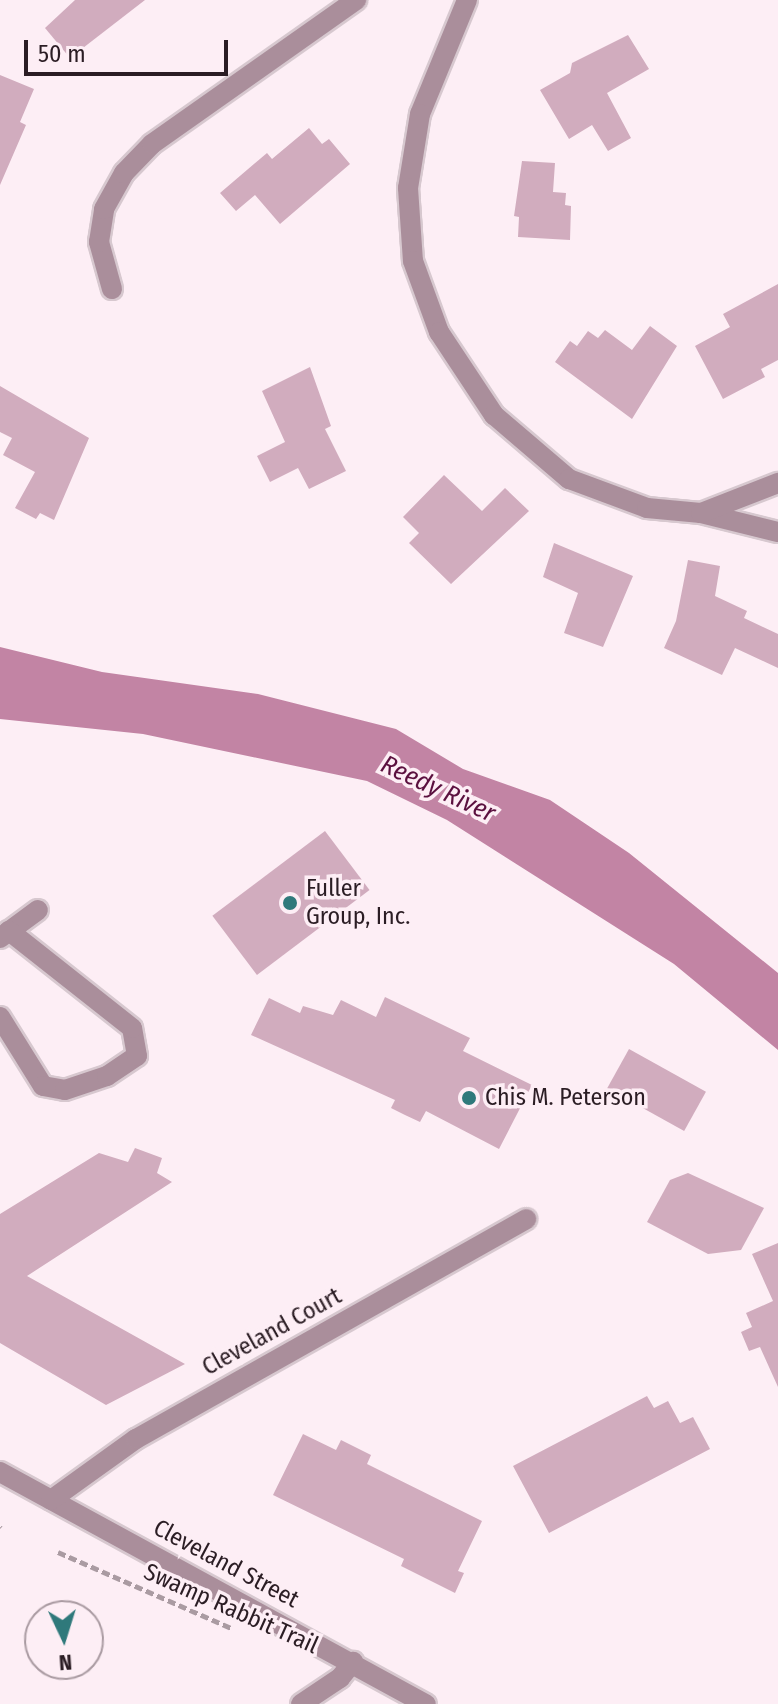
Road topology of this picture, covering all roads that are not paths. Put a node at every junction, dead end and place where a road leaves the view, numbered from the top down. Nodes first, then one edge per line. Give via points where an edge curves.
1 (356, 0) edge
2 (467, 0) edge
3 (112, 289) dead end
4 (778, 483) edge
5 (701, 513) junction
6 (778, 532) edge
7 (38, 910) dead end
8 (4, 934) edge
9 (0, 1017) edge
10 (526, 1219) dead end
11 (0, 1472) edge
12 (51, 1500) junction
13 (353, 1662) junction
14 (301, 1704) edge
15 (426, 1704) edge

1 - 3 street via 152,144 124,173 104,209 99,242
2 - 5 street via 420,114 408,188 413,261 439,332 494,415 569,479 647,508
4 - 5 street
5 - 6 street
7 - 8 street
8 - 9 street via 132,1028 137,1056 107,1076 65,1090 43,1086
10 - 12 street, Cleveland Court via 136,1439
11 - 12 street, Cleveland Street
12 - 13 street, Cleveland Street
13 - 14 street via 340,1678
13 - 15 street, Cleveland Street

